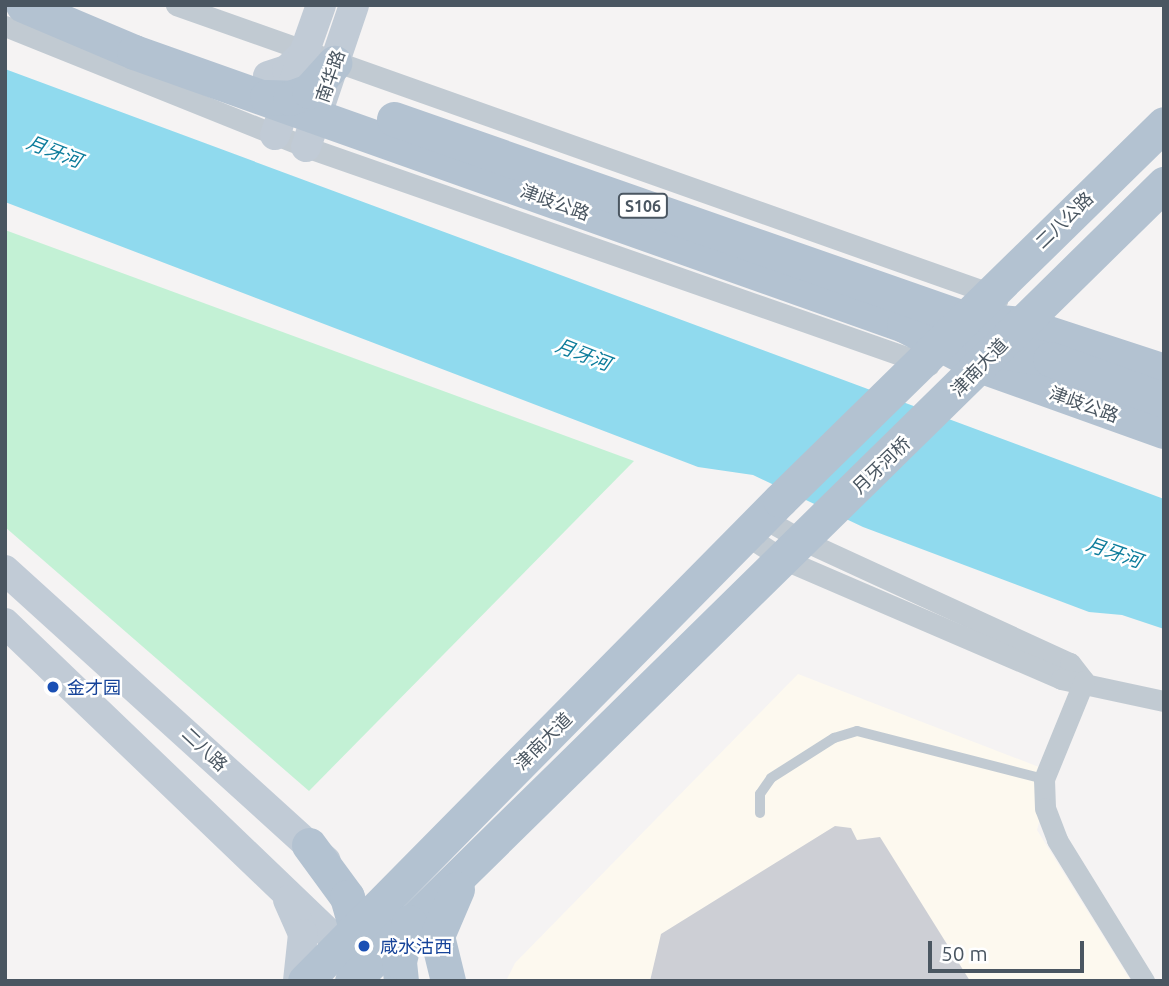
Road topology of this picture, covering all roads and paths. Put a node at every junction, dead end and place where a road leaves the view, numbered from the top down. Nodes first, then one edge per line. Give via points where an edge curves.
1 (23, 5) edge
2 (82, 5) edge
3 (176, 5) edge
4 (321, 5) edge
5 (354, 5) edge
6 (5, 26) edge
7 (297, 97) junction
8 (1164, 124) edge
9 (1164, 184) edge
10 (989, 293) junction
11 (964, 347) junction
12 (1164, 372) edge
13 (1164, 400) edge
14 (938, 409) joint
15 (1164, 431) edge
16 (763, 518) junction
17 (803, 540) junction
18 (5, 570) edge
19 (5, 622) edge
20 (1084, 681) junction
21 (1164, 701) edge
22 (1044, 779) junction
23 (760, 813) dead end
24 (456, 828) junction
25 (309, 845) joint
26 (481, 854) junction
27 (274, 880) junction
28 (404, 933) junction
29 (364, 964) edge
30 (298, 981) edge
31 (305, 981) edge
32 (431, 981) edge
33 (448, 981) edge
34 (1144, 981) edge

1 - 7 main road, 津歧公路 / S106
2 - 7 main road, 津歧公路 / S106
3 - 7 street
4 - 7 main road, 南华路
5 - 7 main road, 南华路
6 - 7 street
7 - 10 street
7 - 11 main road, 津歧公路 / S106
7 - 11 street
8 - 10 main road, 二八公路
9 - 11 main road
10 - 11 main road, 二八公路
11 - 12 main road, 津歧公路 / S106
11 - 13 main road via 1050,359
11 - 14 main road, 津南大道
11 - 15 main road, 津歧公路 / S106
11 - 16 main road via 891,389
14 - 17 main road, 月牙河桥
16 - 17 street
16 - 24 main road, 津南大道
17 - 20 street via 1049,673
17 - 26 main road, 津南大道
18 - 25 main road, 二八路
19 - 27 main road
20 - 21 street
20 - 22 street
22 - 23 lane via 857,731 834,738 771,778 760,794
22 - 34 street via 1045,808 1057,840
24 - 28 main road via 433,864
24 - 29 main road, 津南大道
25 - 29 main road via 347,897
26 - 28 main road, 津南大道
26 - 33 main road via 440,926 438,948
27 - 29 main road
27 - 30 main road via 303,934
28 - 29 main road
28 - 29 main road, 津南大道
28 - 32 main road
29 - 31 main road, 津南大道

